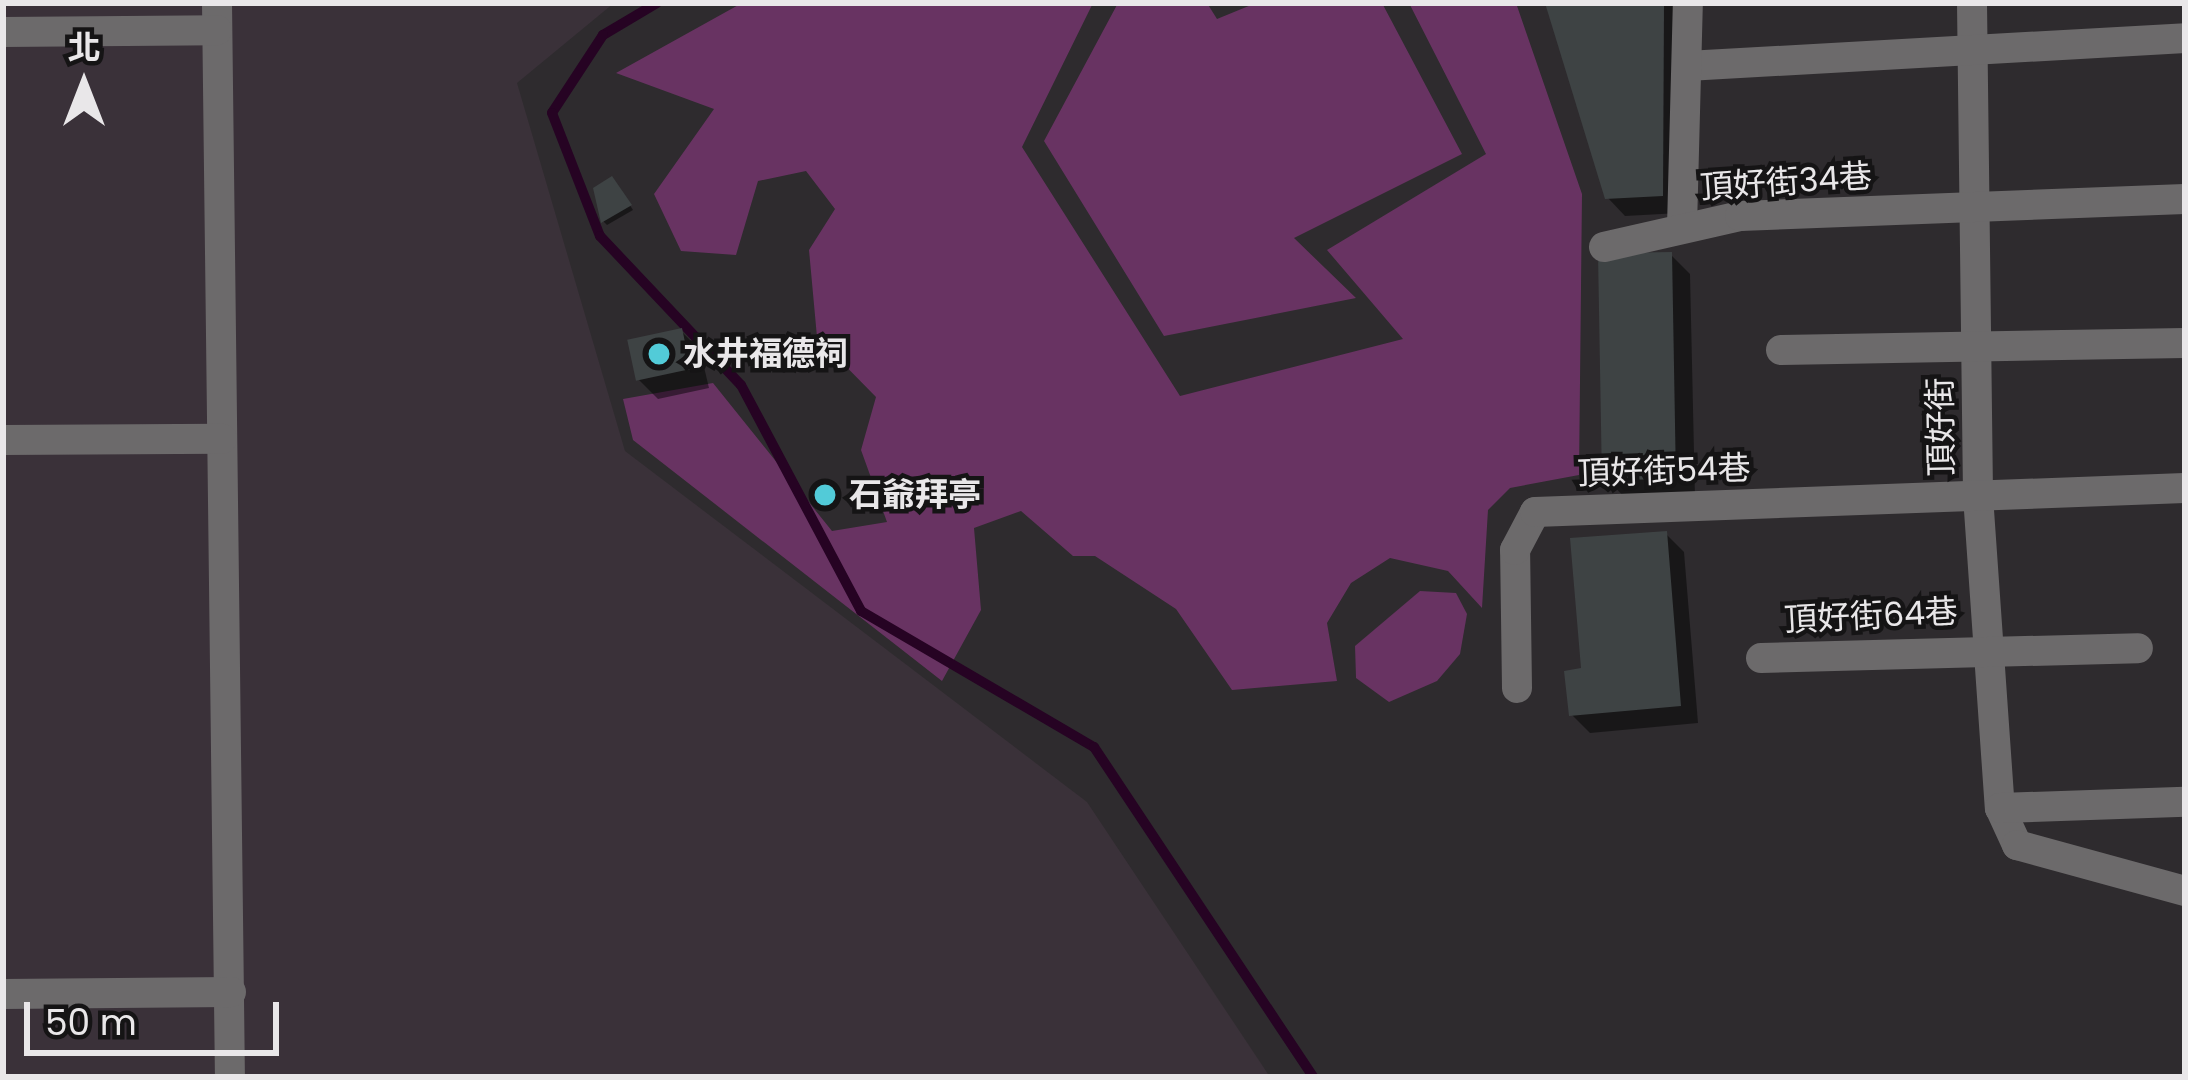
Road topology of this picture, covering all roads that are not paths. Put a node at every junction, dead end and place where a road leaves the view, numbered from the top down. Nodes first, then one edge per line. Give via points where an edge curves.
1 (1688, 3) edge
2 (1972, 3) edge
3 (217, 17) edge
4 (3, 32) edge
5 (2185, 38) edge
6 (1971, 50) junction
7 (1688, 66) junction
8 (2185, 199) edge
9 (1976, 207) junction
10 (1682, 226) junction
11 (1604, 247) dead end
12 (2185, 343) edge
13 (1781, 350) dead end
14 (1976, 350) junction
15 (222, 439) junction
16 (3, 440) edge
17 (2185, 488) edge
18 (1978, 496) junction
19 (1984, 646) junction
20 (2138, 648) dead end
21 (1761, 658) dead end
22 (1517, 688) dead end
23 (2185, 802) edge
24 (2000, 808) junction
25 (2185, 891) edge
26 (231, 992) junction
27 (3, 994) edge
28 (230, 1077) edge

1 - 7 street
2 - 6 street, 頂好街
3 - 4 street
3 - 15 street
5 - 6 street
6 - 7 street
6 - 9 street, 頂好街
7 - 10 street
8 - 9 street, 頂好街34巷
9 - 10 street, 頂好街34巷
9 - 14 street, 頂好街
10 - 11 street, 頂好街34巷
12 - 14 street
13 - 14 street
14 - 18 street, 頂好街
15 - 16 street
15 - 26 street
17 - 18 street
18 - 19 street, 頂好街
18 - 22 street, 頂好街54巷 via 1535,512 1515,550
19 - 20 street, 頂好街64巷
19 - 21 street, 頂好街64巷
19 - 24 street, 頂好街
23 - 24 street
24 - 25 street, 頂好街 via 2017,845
26 - 27 street
26 - 28 street

